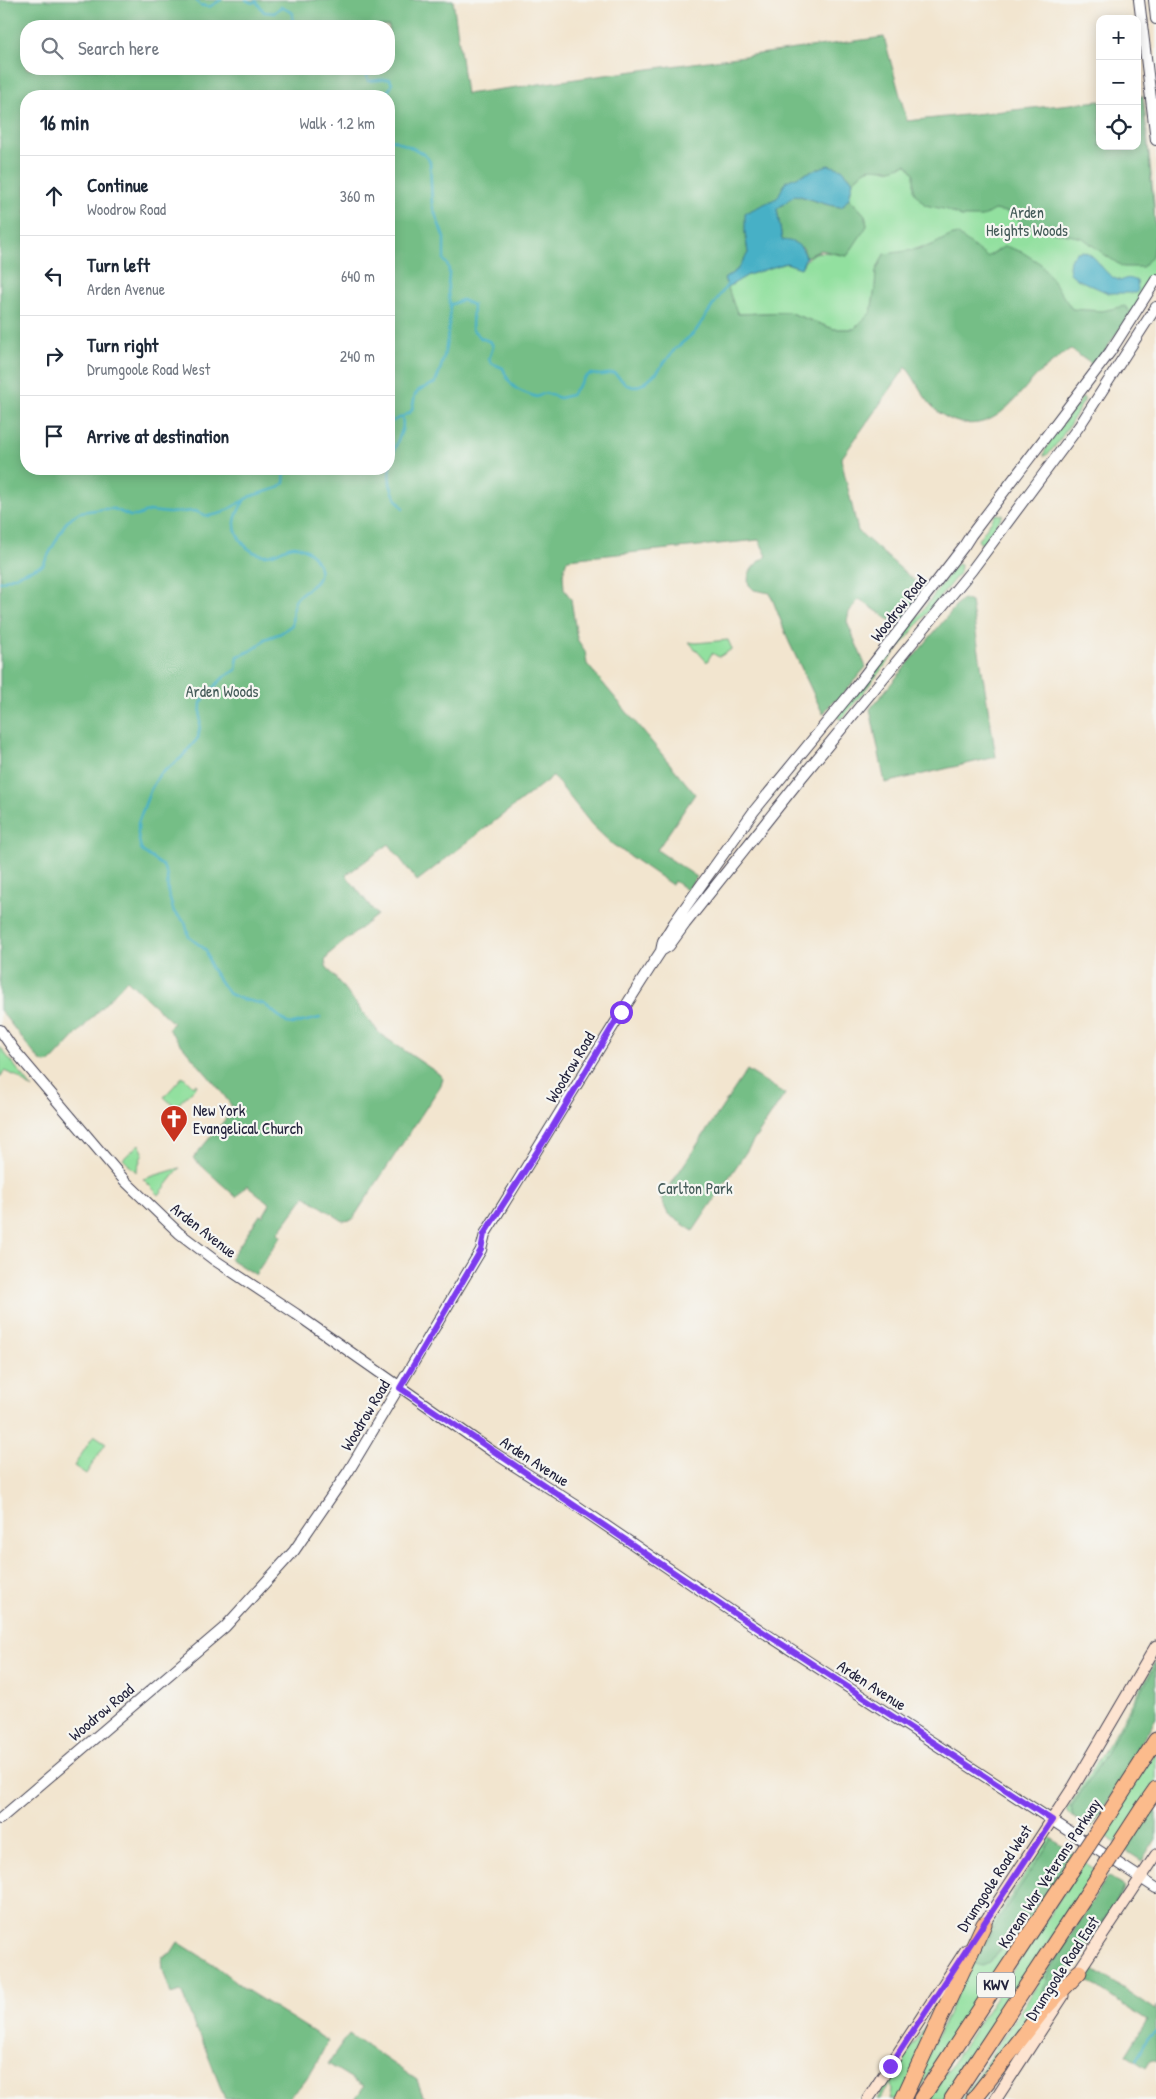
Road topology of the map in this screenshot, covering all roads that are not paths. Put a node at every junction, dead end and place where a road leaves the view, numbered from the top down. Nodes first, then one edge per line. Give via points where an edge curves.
1 (1138, 0) edge
2 (1154, 0) edge
3 (1156, 19) edge
4 (1156, 140) edge
5 (1156, 280) edge
6 (1156, 307) edge
7 (662, 951) junction
8 (0, 1030) edge
9 (400, 1388) junction
10 (1156, 1646) edge
11 (1156, 1740) edge
12 (1156, 1789) edge
13 (0, 1819) edge
14 (1052, 1820) junction
15 (1156, 1855) edge
16 (1141, 1878) junction
17 (1156, 1888) edge
18 (984, 1924) junction
19 (1079, 1972) junction
20 (868, 2099) edge
21 (903, 2099) edge
22 (921, 2099) edge
23 (952, 2099) edge
24 (974, 2099) edge
25 (996, 2099) edge

1 - 4 street
2 - 3 street
5 - 7 street, Woodrow Road via 1110,352 964,546 850,694 754,810 674,923 663,941
6 - 7 street, Woodrow Road via 1080,425 972,570
7 - 9 street, Woodrow Road via 484,1234 481,1250
8 - 9 street, Arden Avenue via 125,1181 157,1213 213,1259
9 - 13 street, Woodrow Road via 294,1551 225,1627
9 - 14 street, Arden Avenue via 734,1613
10 - 14 main road, Drumgoole Road West
11 - 22 highway, Korean War Veterans Parkway / KWV, bridge
12 - 23 highway, KWV, bridge
14 - 16 street, Arden Avenue
14 - 18 main road, Drumgoole Road West
15 - 16 main road, Drumgoole Road East
16 - 17 street, Arden Avenue
16 - 19 main road, Drumgoole Road East
18 - 20 main road, Drumgoole Road West
18 - 21 highway
19 - 24 highway via 1044,2009
19 - 25 main road, Drumgoole Road East

